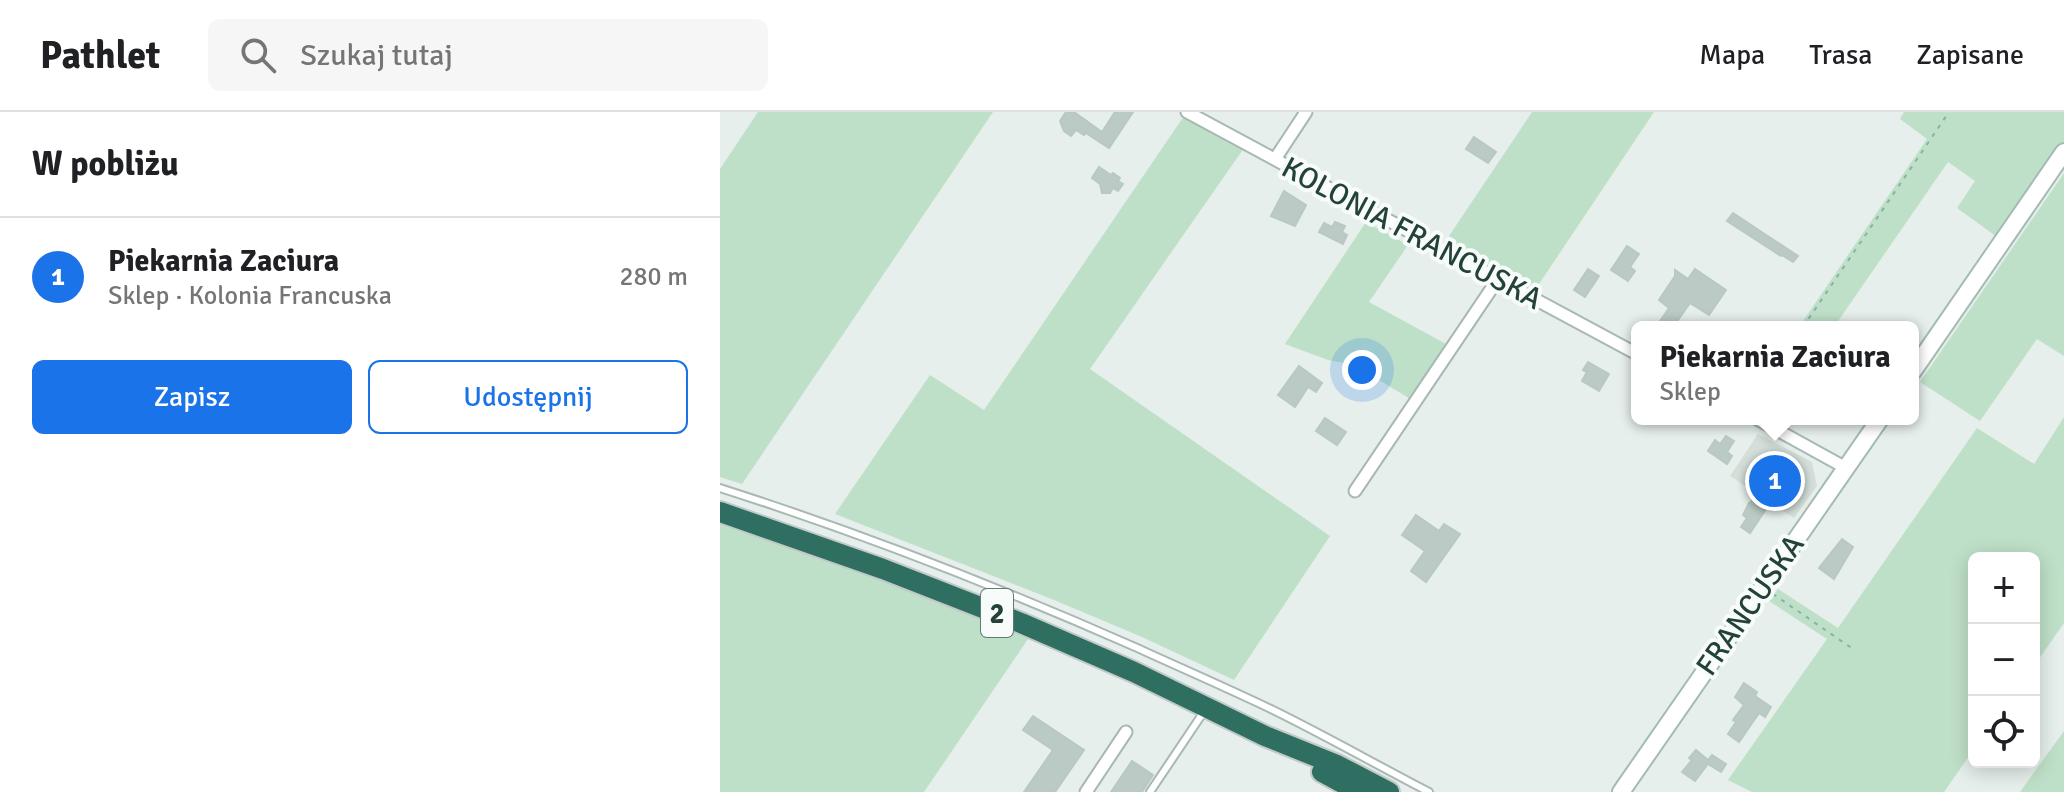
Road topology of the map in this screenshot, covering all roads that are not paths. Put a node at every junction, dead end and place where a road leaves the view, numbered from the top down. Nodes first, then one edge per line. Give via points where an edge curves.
1 (1187, 112) edge
2 (1306, 112) edge
3 (2064, 152) edge
4 (1275, 159) junction
5 (1498, 279) junction
6 (1631, 351) edge
7 (1919, 362) edge
8 (1768, 425) edge
9 (1876, 425) edge
10 (1846, 468) junction
11 (720, 488) edge
12 (1355, 491) dead end
13 (720, 512) edge
14 (1206, 707) junction
15 (1126, 732) dead end
16 (1265, 736) junction
17 (1086, 792) edge
18 (1150, 792) edge
19 (1359, 792) edge
20 (1389, 792) edge
21 (1429, 792) edge
22 (1621, 792) edge

1 - 4 street, KOLONIA FRANCUSKA
2 - 4 street
3 - 7 street
4 - 5 street, KOLONIA FRANCUSKA
5 - 6 street, KOLONIA FRANCUSKA
5 - 12 street
8 - 10 street
9 - 10 street, FRANCUSKA
10 - 22 street, FRANCUSKA
11 - 21 lane via 1048,609 1262,705
13 - 14 highway, 2 via 984,608
14 - 16 highway, 2
14 - 18 lane
15 - 17 street
16 - 19 highway, 2
16 - 20 highway, 2

